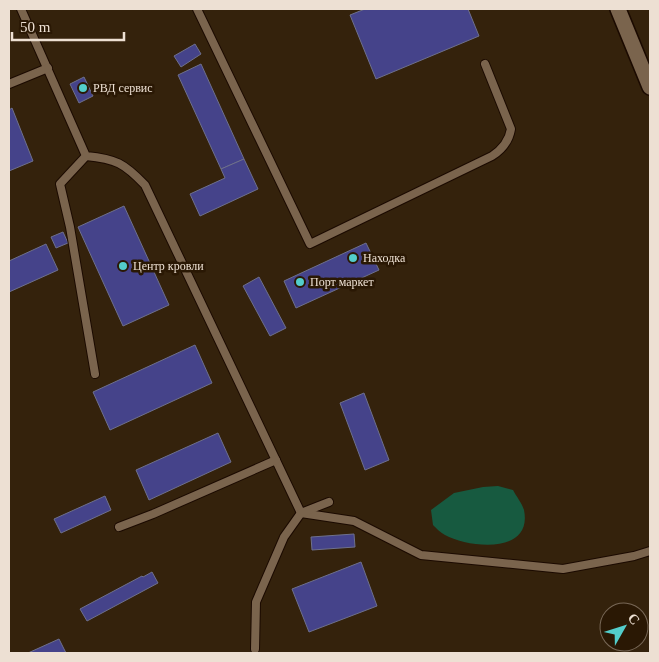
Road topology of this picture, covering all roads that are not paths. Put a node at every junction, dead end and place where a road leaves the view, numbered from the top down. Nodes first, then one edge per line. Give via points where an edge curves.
1 (21, 9) edge
2 (197, 9) edge
3 (618, 9) edge
4 (484, 64) dead end
5 (48, 68) junction
6 (9, 84) edge
7 (650, 87) edge
8 (86, 156) junction
9 (95, 374) dead end
10 (276, 460) junction
11 (330, 502) dead end
12 (302, 513) junction
13 (119, 527) dead end
14 (650, 551) edge
15 (255, 649) dead end

1 - 5 lane
2 - 4 lane via 310,244 501,150 511,128
3 - 7 street
5 - 6 lane
5 - 8 lane
8 - 9 lane via 60,184
8 - 10 lane via 109,158 132,172 144,185
10 - 12 lane
10 - 13 lane
11 - 12 lane
12 - 14 lane via 354,521 421,555 563,569
12 - 15 lane via 284,537 256,602

